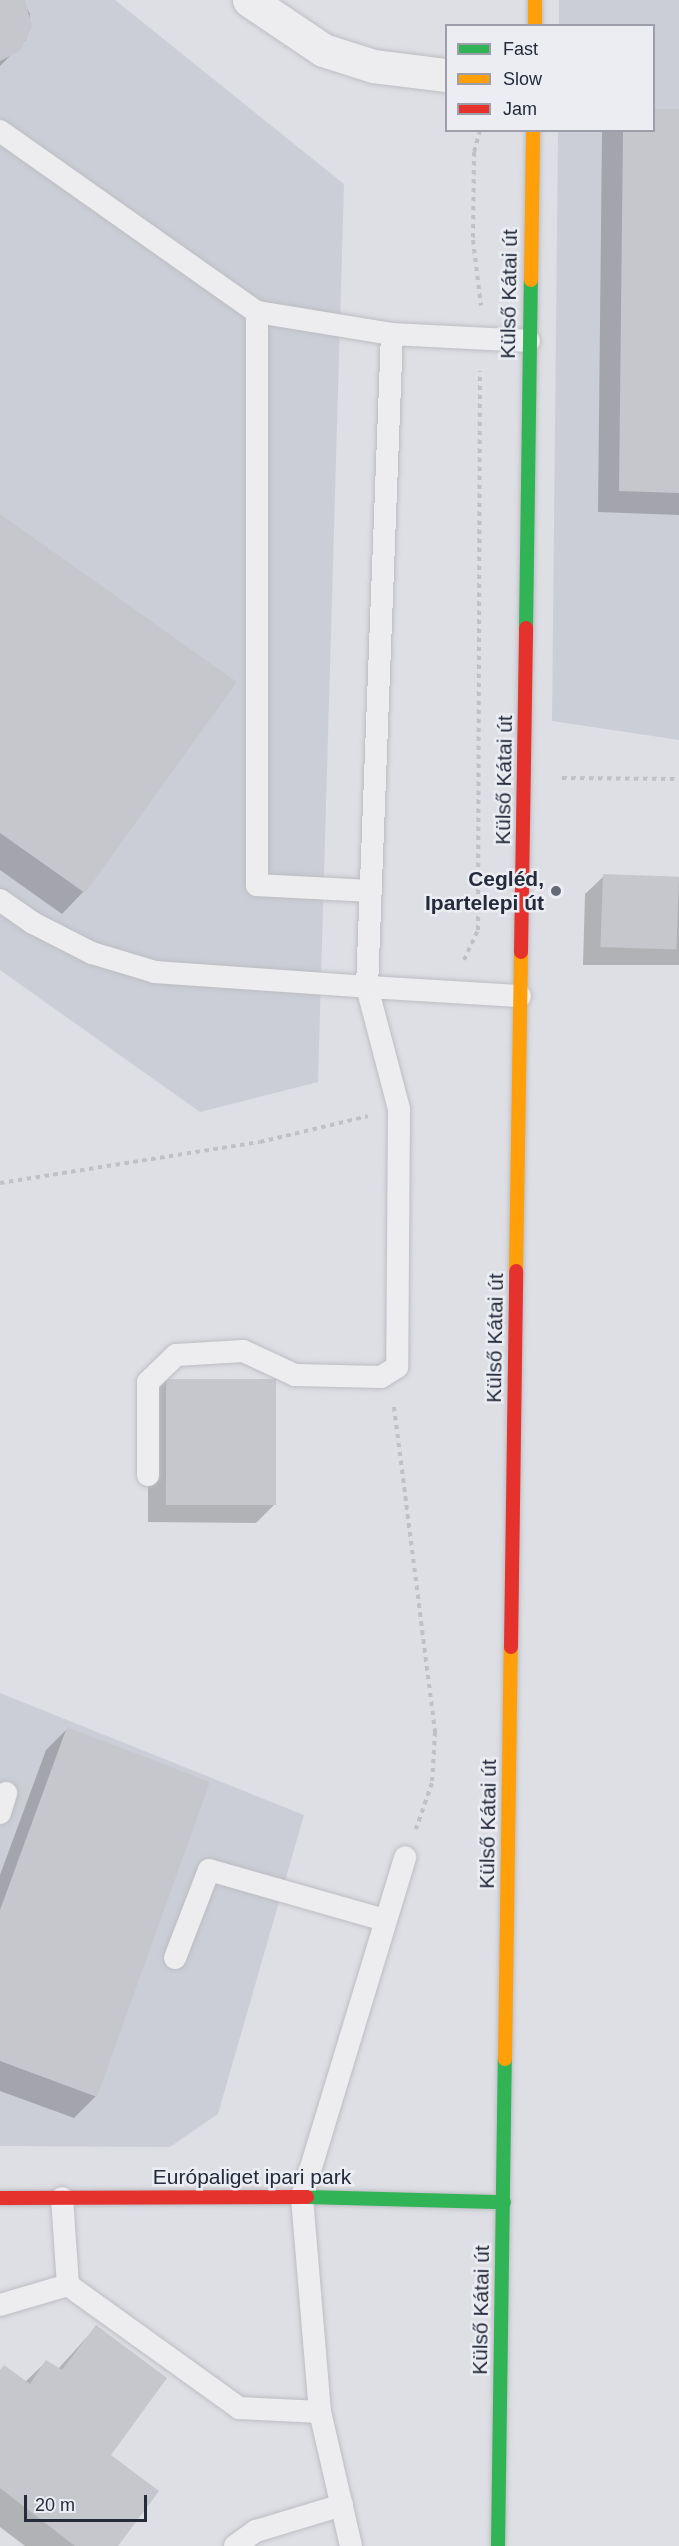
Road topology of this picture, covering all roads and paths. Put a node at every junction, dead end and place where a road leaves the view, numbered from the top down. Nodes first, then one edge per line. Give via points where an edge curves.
1 (249, 0) edge
2 (535, 0) edge
3 (535, 24) edge
4 (445, 75) edge
5 (0, 131) edge
6 (479, 132) edge
7 (533, 132) edge
8 (257, 312) junction
9 (392, 334) junction
10 (480, 339) junction
11 (529, 341) junction
12 (525, 778) junction
13 (679, 779) edge
14 (370, 891) junction
15 (0, 900) edge
16 (366, 987) junction
17 (408, 990) junction
18 (520, 996) junction
19 (399, 1109) junction
20 (0, 1183) edge
21 (390, 1371) junction
22 (148, 1475) dead end
23 (405, 1857) joint
24 (384, 1920) junction
25 (175, 1958) dead end
26 (302, 2197) junction
27 (0, 2198) edge
28 (62, 2198) junction
29 (504, 2202) junction
30 (68, 2285) junction
31 (0, 2305) edge
32 (320, 2412) junction
33 (342, 2505) junction
34 (235, 2546) edge
35 (351, 2546) edge
36 (498, 2546) edge

1 - 4 street via 323,50 373,66
2 - 3 main road
5 - 8 lane
6 - 10 path via 474,152 473,240
7 - 11 main road, Külső Kátai út
8 - 9 lane
8 - 14 lane via 257,885
9 - 10 lane
9 - 14 lane
10 - 11 lane
10 - 17 path via 478,930 464,961 427,969
11 - 12 main road, Külső Kátai út
12 - 13 path
12 - 18 main road, Külső Kátai út
14 - 16 lane
15 - 16 lane via 33,923 92,953 155,972
16 - 17 lane
16 - 19 lane
17 - 18 lane
18 - 29 main road, Külső Kátai út
19 - 20 path via 260,1142
19 - 21 lane via 397,1367
21 - 22 lane via 381,1377 295,1375 243,1351 176,1355 148,1382
21 - 23 path via 435,1732 432,1783
23 - 24 lane
24 - 25 lane via 209,1870
24 - 26 lane
26 - 28 main road, Európaliget ipari park
26 - 29 main road, Európaliget ipari park
26 - 32 lane
27 - 28 main road, Európaliget ipari park
28 - 30 lane
29 - 36 main road, Külső Kátai út
30 - 31 lane
30 - 32 lane via 239,2408
32 - 33 lane
33 - 34 lane via 256,2531
33 - 35 lane

